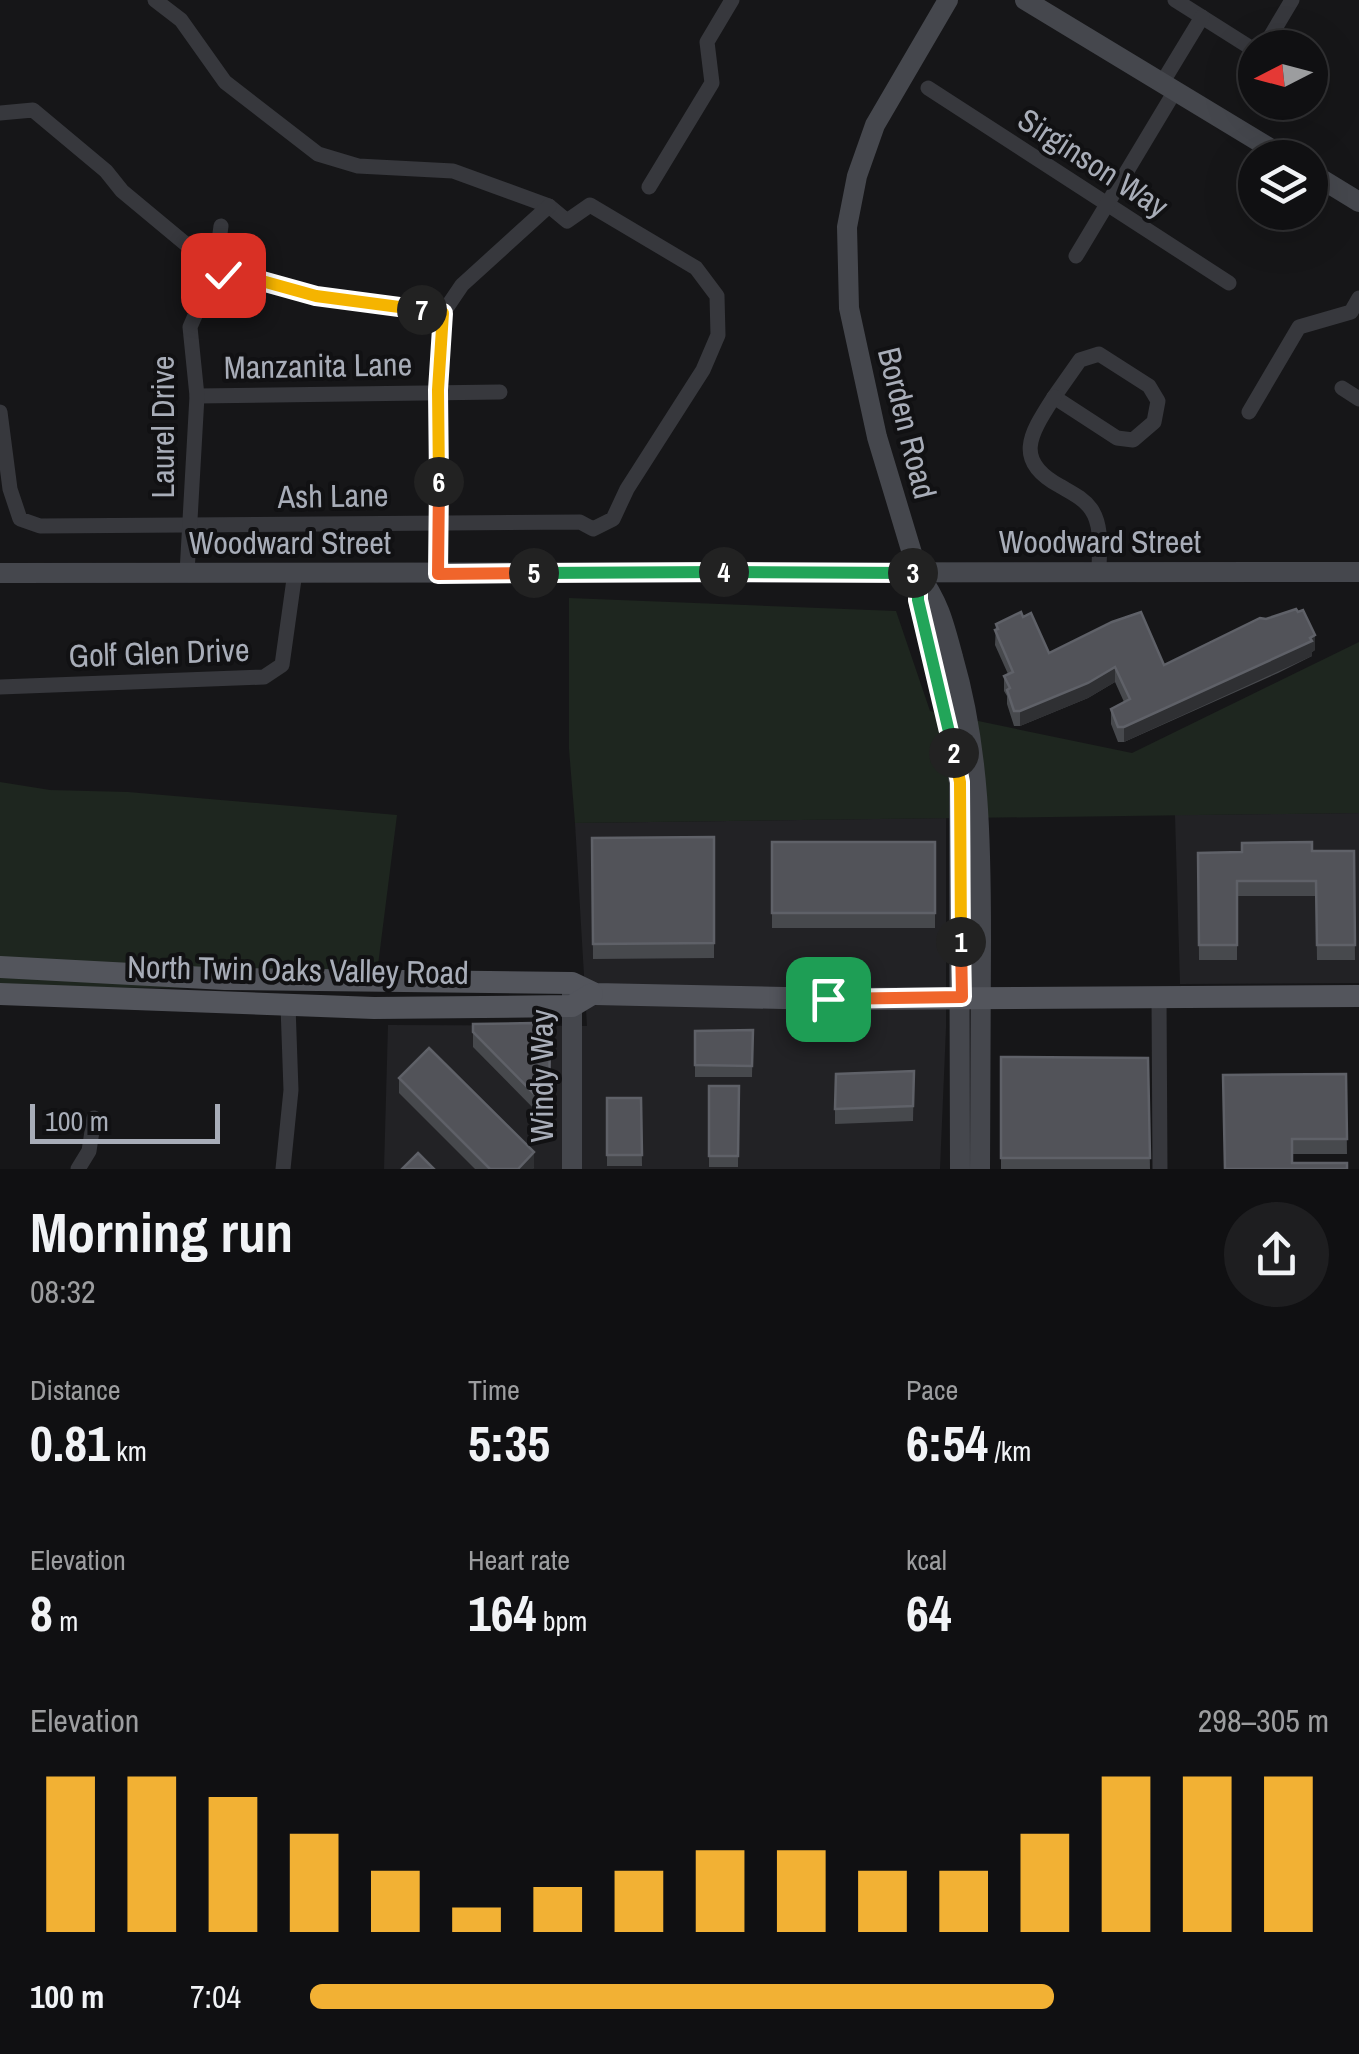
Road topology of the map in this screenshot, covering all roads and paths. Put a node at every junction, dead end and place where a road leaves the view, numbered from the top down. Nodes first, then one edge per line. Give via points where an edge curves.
1 (732, 0) edge
2 (948, 0) edge
3 (1025, 0) edge
4 (1175, 0) edge
5 (1292, 0) edge
6 (162, 2) edge
7 (1202, 16) junction
8 (1168, 87) junction
9 (928, 88) dead end
10 (0, 113) edge
11 (1256, 140) edge
12 (1328, 183) edge
13 (648, 188) dead end
14 (1359, 202) edge
15 (1106, 205) junction
16 (549, 206) junction
17 (221, 226) dead end
18 (1076, 256) dead end
19 (215, 270) junction
20 (1229, 283) dead end
21 (1359, 298) edge
22 (443, 313) junction
23 (1342, 388) dead end
24 (438, 390) junction
25 (500, 392) dead end
26 (197, 396) junction
27 (1054, 396) junction
28 (1359, 398) edge
29 (0, 412) edge
30 (1249, 412) dead end
31 (440, 522) junction
32 (190, 526) junction
33 (1100, 571) junction
34 (296, 572) junction
35 (1359, 572) edge
36 (0, 573) edge
37 (187, 573) junction
38 (918, 573) junction
39 (438, 574) junction
40 (0, 687) edge
41 (0, 967) edge
42 (0, 994) edge
43 (579, 994) junction
44 (1359, 996) edge
45 (972, 997) junction
46 (1160, 997) junction
47 (288, 1006) junction
48 (94, 1118) dead end
49 (78, 1169) edge
50 (283, 1169) edge
51 (572, 1169) edge
52 (960, 1169) edge
53 (980, 1169) edge
54 (1160, 1169) edge

1 - 13 street via 708,42 712,82
2 - 38 main road, Borden Road via 876,125 847,227 849,308 877,437
3 - 8 main road
4 - 7 street
5 - 7 street via 1260,47 1251,48
6 - 16 street via 224,82 318,154 358,166 453,171
7 - 8 street
8 - 11 main road
8 - 15 street
9 - 15 street, Sirginson Way
10 - 19 street via 33,110
12 - 14 main road
15 - 18 street
15 - 20 street, Sirginson Way
16 - 22 street via 462,286
16 - 31 street, Ash Lane via 567,220 590,205 696,268 717,296 718,335 613,519 593,529 580,522
17 - 19 street, Laurel Drive
19 - 22 street via 316,296
19 - 26 street, Laurel Drive via 190,327
21 - 30 street via 1351,312 1299,327
22 - 24 street
23 - 28 street
24 - 25 street, Manzanita Lane
24 - 26 street, Manzanita Lane
24 - 31 street
26 - 32 street, Laurel Drive
27 - 27 street via 1080,360 1099,354 1149,386 1158,401 1154,422 1133,440 1116,438
27 - 33 street via 1032,431 1030,456 1044,478 1093,512
29 - 32 street, Ash Lane via 20,519 40,526
31 - 32 street, Ash Lane
31 - 39 street
32 - 37 street, Laurel Drive
33 - 35 main road, Woodward Street
33 - 38 main road, Woodward Street
34 - 37 main road, Woodward Street
34 - 39 main road, Woodward Street
34 - 40 street, Golf Glen Drive via 282,664 264,678
36 - 37 main road, Woodward Street
38 - 39 main road, Woodward Street
38 - 45 main road, Borden Road via 918,600 958,721 971,840
41 - 43 main road, North Twin Oaks Valley Road
42 - 47 main road, North Twin Oaks Valley Road
43 - 45 main road, North Twin Oaks Valley Road
43 - 47 main road, North Twin Oaks Valley Road
43 - 51 main road, Windy Way
44 - 46 main road, North Twin Oaks Valley Road
45 - 46 main road, North Twin Oaks Valley Road
45 - 52 main road
45 - 53 main road
46 - 54 street
47 - 50 street
48 - 49 street

